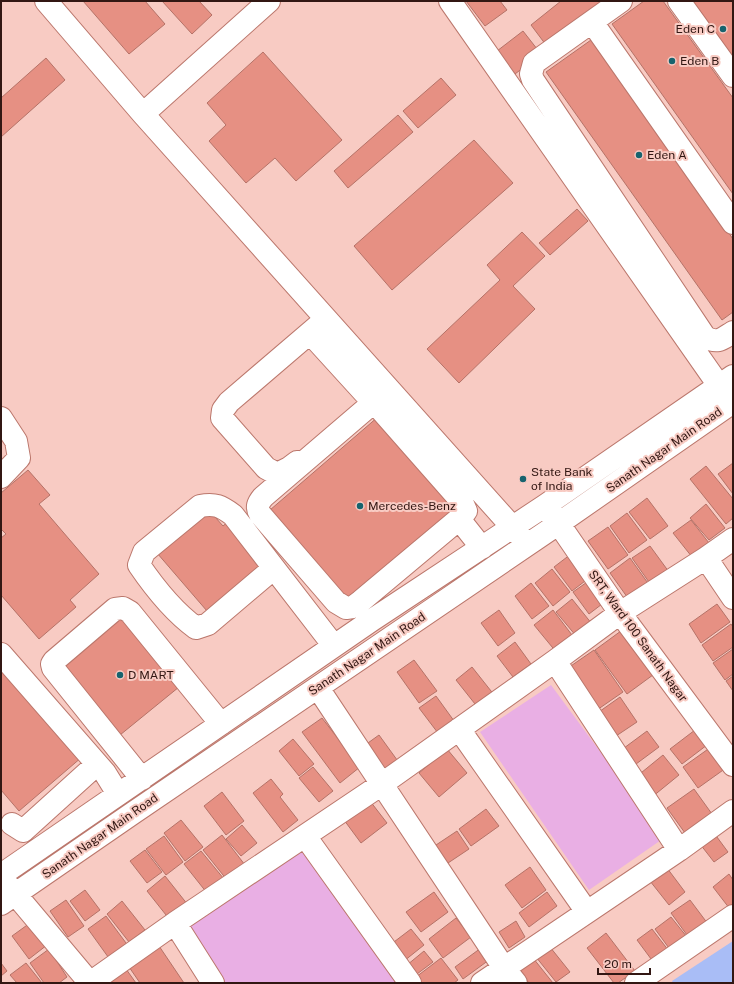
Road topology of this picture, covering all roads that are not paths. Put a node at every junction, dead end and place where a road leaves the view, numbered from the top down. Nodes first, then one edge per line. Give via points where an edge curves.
1 (46, 1) edge
2 (269, 1) edge
3 (450, 1) edge
4 (620, 1) edge
5 (679, 1) edge
6 (592, 22) junction
7 (733, 76) edge
8 (143, 114) junction
9 (733, 223) edge
10 (326, 319) junction
11 (733, 332) edge
12 (310, 333) junction
13 (726, 380) edge
14 (380, 394) junction
15 (732, 403) edge
16 (1, 418) edge
17 (1, 477) edge
18 (546, 505) junction
19 (459, 519) junction
20 (558, 524) junction
21 (513, 528) junction
22 (733, 539) edge
23 (528, 544) junction
24 (482, 548) junction
25 (706, 558) junction
26 (274, 568) junction
27 (733, 598) edge
28 (620, 613) junction
29 (334, 646) junction
30 (1, 654) edge
31 (555, 661) junction
32 (318, 688) junction
33 (221, 724) junction
34 (459, 730) junction
35 (97, 764) junction
36 (733, 765) edge
37 (142, 778) junction
38 (382, 784) junction
39 (118, 794) junction
40 (733, 811) edge
41 (12, 824) dead end
42 (305, 836) junction
43 (679, 850) junction
44 (1, 876) edge
45 (8, 899) edge
46 (587, 912) junction
47 (732, 920) edge
48 (175, 923) junction
49 (510, 975) edge
50 (90, 983) edge
51 (213, 983) edge
52 (410, 983) edge
53 (482, 983) edge
54 (636, 983) edge

1 - 8 street
2 - 8 street
3 - 13 street
4 - 6 street
5 - 7 street
6 - 9 street
6 - 11 street via 534,63 531,74 533,80 705,337 713,341 721,340
8 - 10 street
10 - 12 street
10 - 14 street
12 - 14 street
12 - 14 street via 229,402 223,410 222,418 266,468 277,474 289,468
13 - 15 street
13 - 18 street, Sanath Nagar Main Road
14 - 19 street via 462,502 466,511
14 - 19 street via 263,497 258,505 260,514 336,602 346,608 353,607 361,601
14 - 21 street
15 - 20 street, Sanath Nagar Main Road
16 - 17 street via 16,441 19,458
18 - 20 street, SRT, Ward 100 Sanath Nagar
18 - 21 street, Sanath Nagar Main Road
19 - 24 street
20 - 23 street, Sanath Nagar Main Road
20 - 28 street, SRT, Ward 100 Sanath Nagar
21 - 23 street
21 - 24 street, Sanath Nagar Main Road
22 - 25 street
23 - 32 street, Sanath Nagar Main Road
24 - 29 street, Sanath Nagar Main Road
25 - 27 street
25 - 28 street
26 - 26 street via 233,515 212,504 200,506 144,552 139,565 186,621 196,628 208,624
26 - 29 street
28 - 31 street
28 - 36 street, SRT, Ward 100 Sanath Nagar
29 - 33 street, Sanath Nagar Main Road
30 - 35 street
31 - 34 street
31 - 43 street
32 - 38 street
32 - 45 street, Sanath Nagar Main Road
33 - 37 street, Sanath Nagar Main Road
33 - 37 street via 130,612 123,608 115,609 52,664
34 - 38 street
34 - 46 street
35 - 39 street
35 - 41 street via 23,831
37 - 39 street, Sanath Nagar Main Road
38 - 42 street
38 - 49 street
39 - 44 street, Sanath Nagar Main Road
40 - 43 street
42 - 48 street
42 - 52 street
43 - 46 street
44 - 45 street
45 - 50 street
46 - 49 street
47 - 54 street
48 - 50 street
48 - 51 street
49 - 53 street

